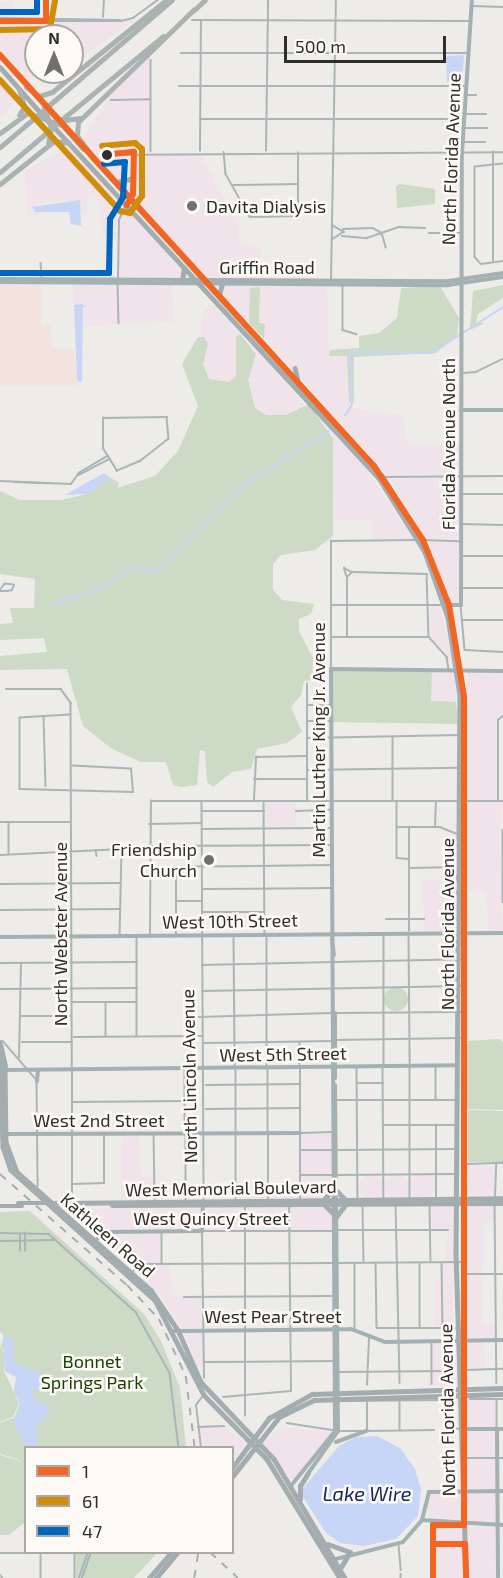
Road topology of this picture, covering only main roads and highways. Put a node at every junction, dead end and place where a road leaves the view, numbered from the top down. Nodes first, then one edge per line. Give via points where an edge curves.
1 (166, 0) edge
2 (172, 0) edge
3 (205, 0) edge
4 (193, 10) junction
5 (0, 55) edge
6 (0, 67) edge
7 (26, 87) junction
8 (19, 89) junction
9 (52, 92) junction
10 (47, 115) junction
11 (82, 117) junction
12 (16, 119) junction
13 (61, 125) joint
14 (55, 128) joint
15 (0, 133) edge
16 (69, 143) junction
17 (45, 146) junction
18 (0, 147) edge
19 (93, 157) junction
20 (0, 172) edge
21 (134, 177) road end
22 (115, 181) junction
23 (0, 184) edge
24 (183, 265) junction
25 (182, 280) road end
26 (202, 282) junction
27 (222, 284) road end
28 (235, 316) junction
29 (295, 368) dead end
30 (288, 376) junction
31 (306, 393) junction
32 (343, 434) junction
33 (368, 466) junction
34 (392, 490) junction
35 (421, 540) junction
36 (460, 670) junction
37 (460, 735) junction
38 (464, 759) junction
39 (462, 801) junction
40 (462, 932) junction
41 (2, 1042) edge
42 (0, 1055) edge
43 (459, 1065) junction
44 (2, 1070) edge
45 (462, 1072) junction
46 (459, 1125) junction
47 (4, 1133) junction
48 (463, 1171) junction
49 (268, 1200) junction
50 (503, 1200) edge
51 (459, 1201) junction
52 (154, 1202) junction
53 (322, 1202) junction
54 (348, 1202) junction
55 (203, 1203) junction
56 (63, 1204) junction
57 (0, 1205) edge
58 (260, 1205) junction
59 (148, 1206) junction
60 (94, 1242) junction
61 (460, 1262) junction
62 (176, 1330) junction
63 (461, 1341) junction
64 (503, 1388) edge
65 (461, 1389) junction
66 (336, 1393) junction
67 (206, 1394) junction
68 (503, 1394) edge
69 (461, 1395) junction
70 (261, 1428) junction
71 (245, 1429) junction
72 (463, 1429) junction
73 (255, 1442) junction
74 (461, 1444) junction
75 (465, 1458) junction
76 (234, 1466) edge
77 (308, 1473) road end
78 (234, 1474) edge
79 (289, 1490) junction
80 (464, 1491) junction
81 (303, 1507) junction
82 (324, 1540) junction
83 (170, 1554) edge
84 (175, 1554) edge
85 (333, 1559) junction
86 (342, 1576) edge
87 (149, 1578) edge
88 (156, 1578) edge
89 (466, 1578) edge

1 - 9 highway
2 - 18 highway, bridge
3 - 4 highway
4 - 11 highway
4 - 20 highway, bridge
5 - 7 main road
6 - 8 main road
7 - 9 highway via 39,96
7 - 10 main road
8 - 10 main road
8 - 12 highway via 24,107
9 - 10 highway
10 - 11 highway via 69,122
10 - 12 highway via 28,113
10 - 13 highway
10 - 14 highway
10 - 17 highway via 51,135
11 - 19 highway via 77,136
12 - 15 highway
13 - 19 main road
14 - 16 main road
16 - 17 highway via 58,139
16 - 24 main road
17 - 23 highway
19 - 22 main road
21 - 22 main road via 126,183
22 - 26 main road
24 - 25 main road
24 - 26 main road
26 - 28 main road
26 - 30 main road
27 - 28 main road via 217,292
28 - 30 main road
29 - 31 main road
30 - 31 main road, North Florida Avenue
30 - 32 main road, North Florida Avenue
31 - 32 main road, North Florida Avenue
32 - 33 main road, North Florida Avenue
32 - 34 main road, North Florida Avenue
33 - 34 main road
33 - 35 main road, North Florida Avenue
34 - 35 main road, North Florida Avenue
35 - 36 main road, North Florida Avenue via 447,605
36 - 37 main road, North Florida Avenue
36 - 38 main road, North Florida Avenue
37 - 38 main road
37 - 39 main road, North Florida Avenue
38 - 39 main road, North Florida Avenue
39 - 40 main road, North Florida Avenue
39 - 40 main road, North Florida Avenue
40 - 43 main road, North Florida Avenue
40 - 45 main road, North Florida Avenue
41 - 44 main road, Kathleen Road
42 - 44 main road, Kathleen Road
43 - 45 main road
43 - 46 main road, North Florida Avenue
44 - 47 main road, Kathleen Road
44 - 47 main road, Kathleen Road
45 - 48 main road, North Florida Avenue
46 - 48 main road
46 - 51 main road, North Florida Avenue
47 - 60 main road, Kathleen Road via 9,1157 27,1183
47 - 60 main road, Kathleen Road via 5,1156 15,1177
48 - 51 main road, North Florida Avenue
49 - 53 main road, West Memorial Boulevard
49 - 55 main road, West Memorial Boulevard
49 - 58 main road
50 - 51 main road
51 - 54 main road, West Memorial Boulevard
51 - 54 main road, West Memorial Boulevard
51 - 61 main road, North Florida Avenue
52 - 55 main road, West Memorial Boulevard
52 - 56 main road, West Memorial Boulevard
52 - 59 main road
53 - 54 main road, West Memorial Boulevard
53 - 54 main road via 335,1190
53 - 54 main road via 334,1215
53 - 58 main road, West Memorial Boulevard
55 - 58 main road, West Memorial Boulevard
55 - 59 main road, West Memorial Boulevard
56 - 57 main road, West Memorial Boulevard, bridge
56 - 59 main road, West Memorial Boulevard
60 - 62 main road, Kathleen Road via 142,1285
60 - 62 main road, Kathleen Road via 133,1271
61 - 63 main road, North Florida Avenue
61 - 63 main road, North Florida Avenue
62 - 67 main road, Kathleen Road
63 - 65 main road, North Florida Avenue
63 - 65 main road, North Florida Avenue
64 - 65 main road
65 - 66 main road
65 - 69 main road, North Florida Avenue
66 - 69 main road
66 - 70 main road via 290,1403
66 - 73 main road via 285,1413
67 - 71 main road, Kathleen Road
67 - 73 main road, Kathleen Road
68 - 69 main road
69 - 72 main road, North Florida Avenue
70 - 71 main road
70 - 73 main road
71 - 73 main road, Kathleen Road
72 - 74 main road, North Florida Avenue
72 - 75 main road, North Florida Avenue
73 - 76 main road
73 - 78 main road
73 - 79 main road, Kathleen Road
74 - 75 main road
74 - 80 main road, North Florida Avenue
75 - 80 main road, North Florida Avenue
77 - 81 main road via 299,1490
79 - 81 main road
79 - 85 main road
80 - 89 main road, North Florida Avenue
81 - 82 main road
82 - 85 main road
82 - 86 main road via 336,1550 350,1552 341,1562
83 - 87 main road
84 - 88 main road
85 - 86 main road

